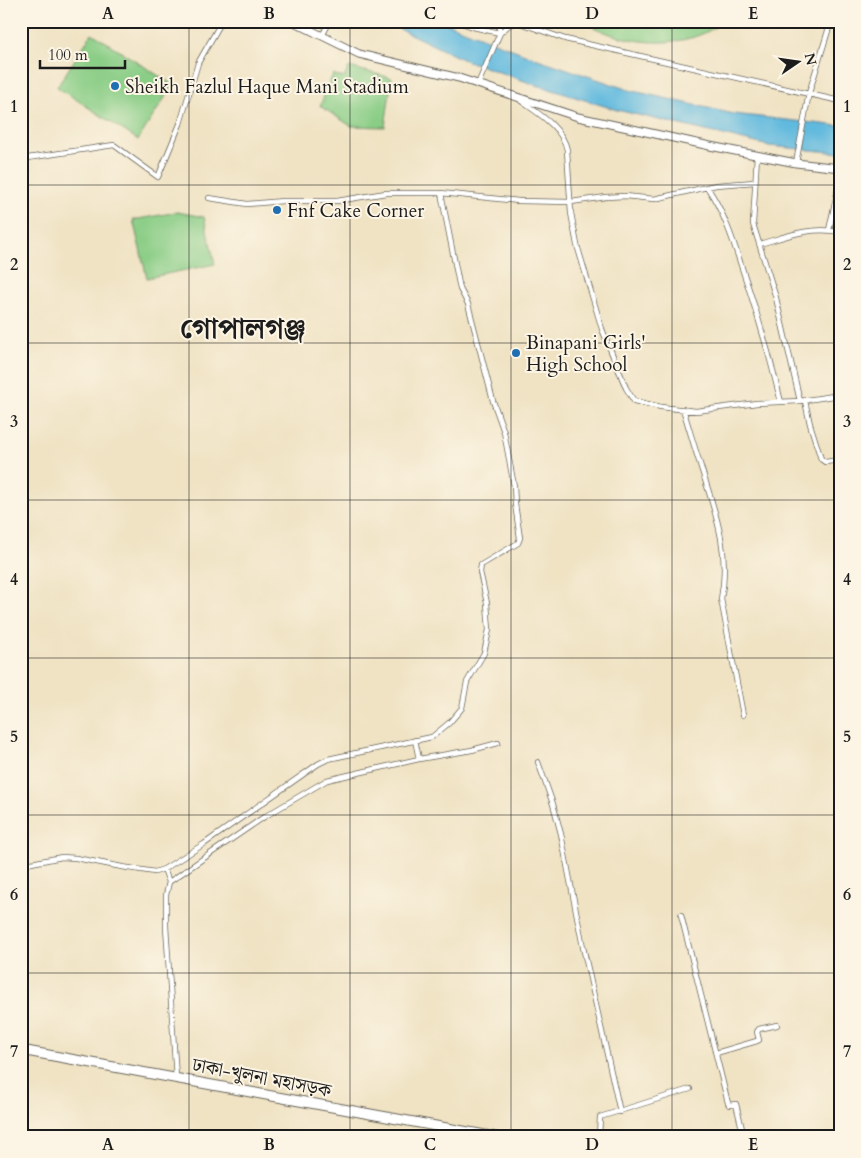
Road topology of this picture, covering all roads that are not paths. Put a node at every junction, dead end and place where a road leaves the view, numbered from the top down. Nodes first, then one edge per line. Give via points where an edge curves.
1 (222, 21) edge
2 (292, 21) edge
3 (330, 21) edge
4 (456, 21) edge
5 (498, 21) edge
6 (831, 21) edge
7 (499, 35) junction
8 (322, 36) junction
9 (478, 84) junction
10 (809, 93) junction
11 (516, 97) junction
12 (840, 101) edge
13 (757, 155) junction
14 (21, 160) edge
15 (796, 162) junction
16 (840, 168) edge
17 (840, 180) edge
18 (755, 182) junction
19 (707, 187) junction
20 (441, 193) junction
21 (209, 198) dead end
22 (570, 202) junction
23 (829, 230) junction
24 (840, 232) edge
25 (760, 244) junction
26 (840, 395) edge
27 (803, 401) junction
28 (781, 402) junction
29 (683, 409) junction
30 (840, 460) edge
31 (743, 715) dead end
32 (415, 742) junction
33 (498, 743) dead end
34 (419, 758) junction
35 (538, 762) dead end
36 (21, 865) edge
37 (165, 870) junction
38 (168, 881) junction
39 (681, 915) dead end
40 (777, 1025) dead end
41 (21, 1050) edge
42 (716, 1053) junction
43 (176, 1078) junction
44 (690, 1089) dead end
45 (620, 1112) junction
46 (496, 1137) edge
47 (598, 1137) edge
48 (744, 1137) edge

1 - 14 street via 198,63 180,124 158,177 114,145
2 - 8 main road
3 - 8 street
4 - 7 street
5 - 7 street
6 - 10 street
7 - 9 street
7 - 10 street via 517,22 565,39
8 - 9 main road via 359,54
9 - 11 main road
10 - 12 street
10 - 15 street
11 - 13 main road via 619,127
11 - 22 street via 550,124 566,143
13 - 15 main road
13 - 18 street
15 - 16 main road
17 - 23 street
18 - 19 street
18 - 25 street via 753,224
19 - 22 street via 654,199 625,196
19 - 28 street via 719,204 736,248
20 - 21 street via 386,193 337,201 247,204
20 - 22 street
20 - 32 street via 460,289 468,304 504,432 520,538 518,543 481,565 489,630 484,653 467,682 462,708 432,737
22 - 29 street via 587,283 626,388 640,403
23 - 24 street
23 - 25 street via 811,230
25 - 27 street
26 - 27 street
27 - 28 street
27 - 30 street via 821,459 825,462
28 - 29 street
29 - 31 street via 716,510 724,561 721,599
32 - 34 street
32 - 37 street via 323,761
33 - 34 street
34 - 38 street via 327,780 264,817
35 - 45 street via 561,834
36 - 37 street via 62,857 155,872
37 - 38 street
38 - 43 street via 166,926
39 - 42 street
40 - 42 street via 759,1029 757,1041
41 - 43 highway, ঢাকা-খুলনা মহাসড়ক
42 - 48 street via 728,1103 736,1104
43 - 46 highway, ঢাকা-খুলনা মহাসড়ক
44 - 45 street
45 - 47 street via 600,1117

